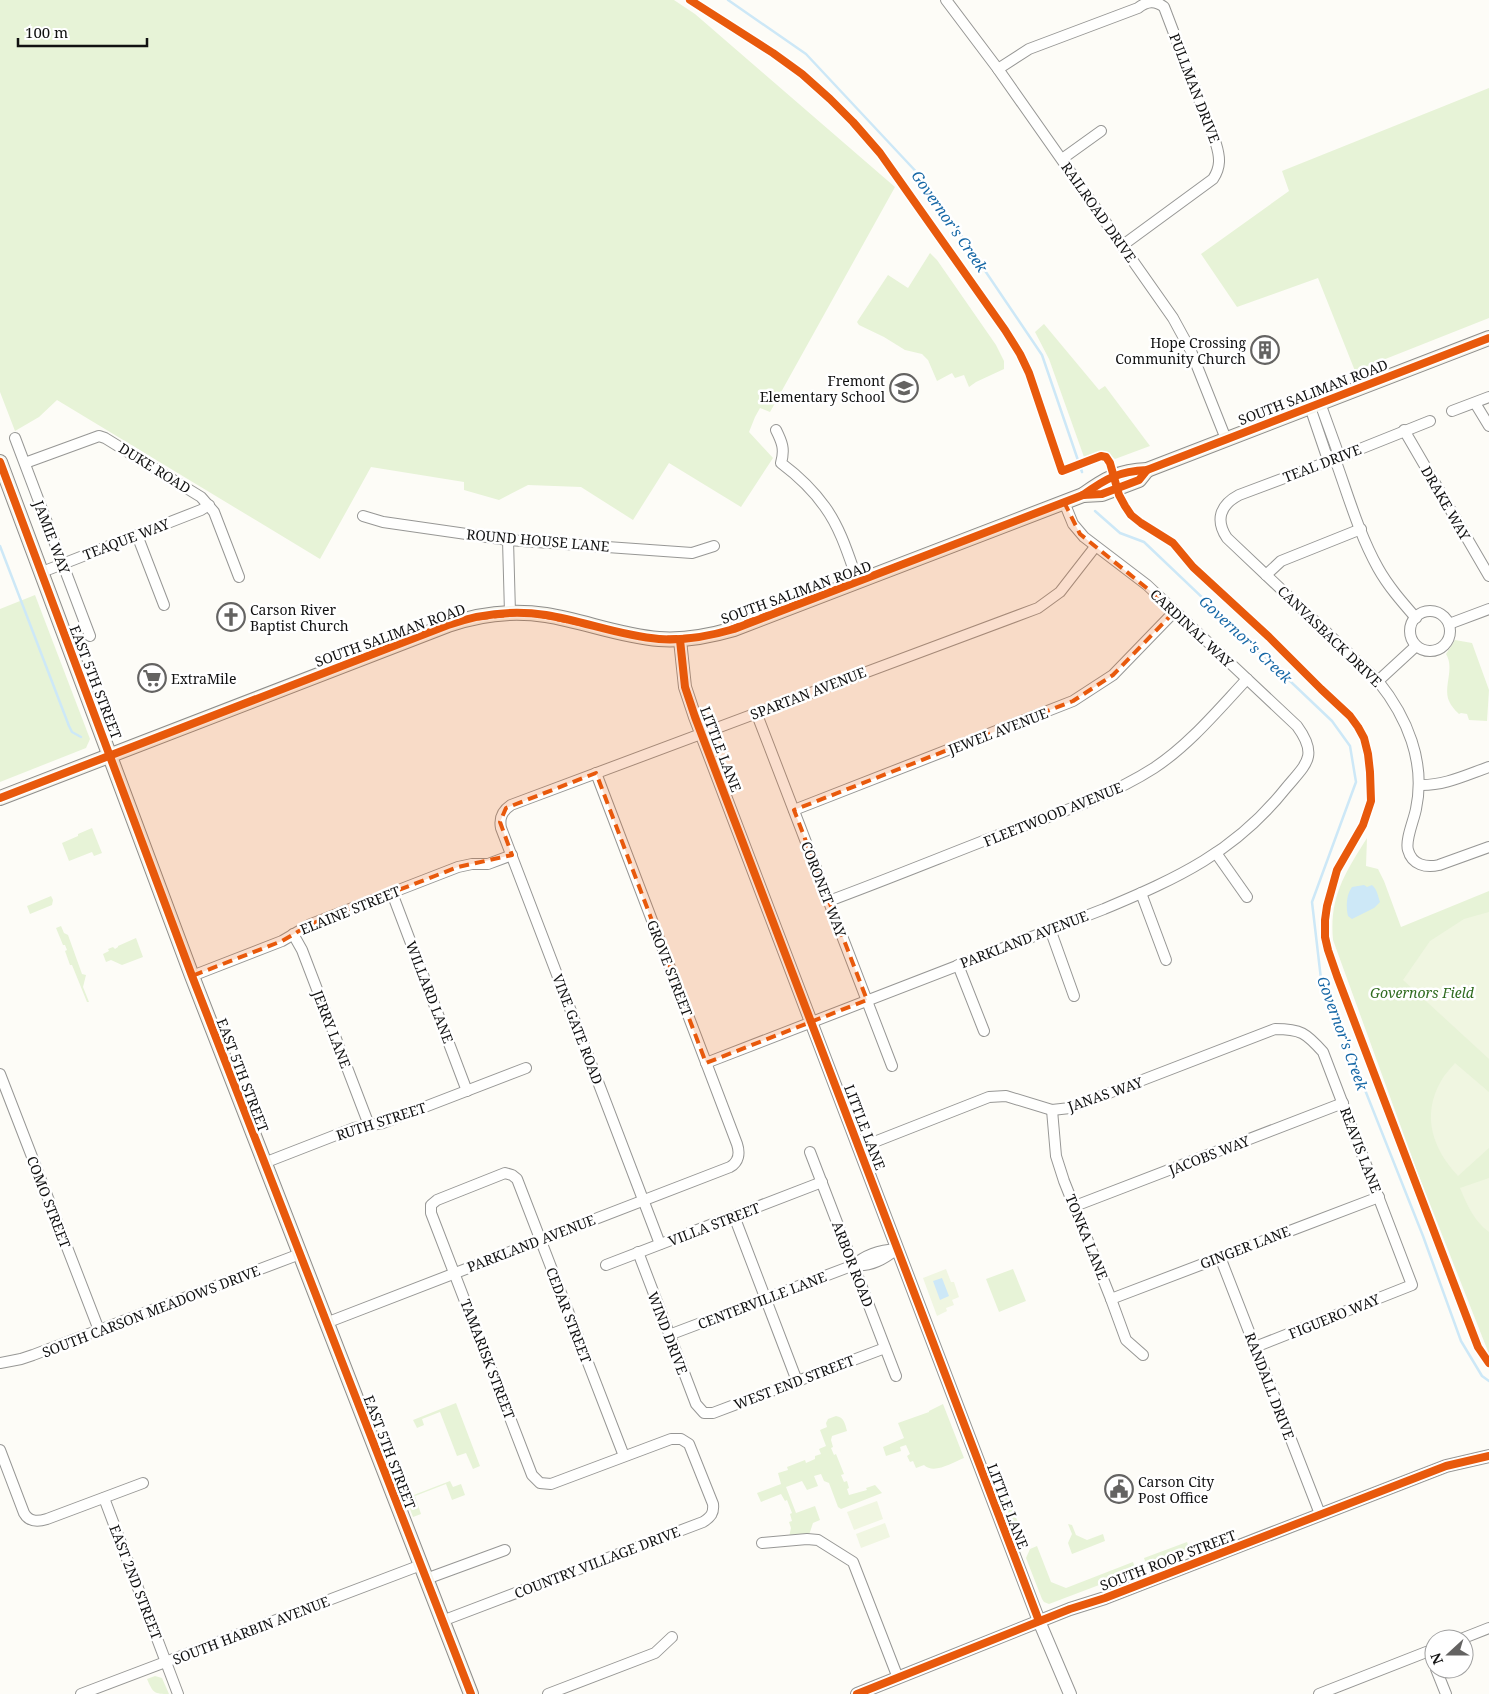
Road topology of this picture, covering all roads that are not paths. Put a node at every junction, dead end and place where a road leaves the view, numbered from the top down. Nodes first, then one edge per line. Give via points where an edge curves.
1 (946, 0) edge
2 (998, 69) junction
3 (1101, 130) dead end
4 (1062, 159) junction
5 (1123, 245) junction
6 (1489, 338) edge
7 (1489, 397) edge
8 (1475, 402) junction
9 (1315, 405) junction
10 (1452, 411) dead end
11 (1430, 421) dead end
12 (1489, 426) edge
13 (776, 430) dead end
14 (1404, 430) junction
15 (1331, 433) junction
16 (1320, 437) junction
17 (15, 438) dead end
18 (1226, 439) junction
19 (1335, 459) junction
20 (0, 462) edge
21 (25, 464) junction
22 (1064, 502) junction
23 (209, 505) junction
24 (1221, 514) joint
25 (363, 516) dead end
26 (1361, 529) junction
27 (137, 535) junction
28 (508, 540) junction
29 (714, 546) dead end
30 (1095, 547) junction
31 (63, 564) junction
32 (42, 572) junction
33 (1266, 575) junction
34 (1489, 576) edge
35 (239, 577) dead end
36 (858, 582) junction
37 (164, 605) dead end
38 (1489, 609) edge
39 (1175, 610) junction
40 (510, 613) junction
41 (1416, 618) junction
42 (1450, 624) junction
43 (90, 636) dead end
44 (680, 640) junction
45 (1416, 646) junction
46 (1247, 679) junction
47 (1378, 681) junction
48 (756, 712) junction
49 (701, 733) junction
50 (110, 755) junction
51 (1307, 761) joint
52 (1489, 766) edge
53 (596, 773) junction
54 (1419, 785) junction
55 (0, 798) edge
56 (794, 810) junction
57 (502, 814) joint
58 (1489, 847) edge
59 (1216, 853) junction
60 (512, 855) junction
61 (392, 892) junction
62 (1141, 893) junction
63 (1247, 897) dead end
64 (829, 901) junction
65 (1050, 929) junction
66 (293, 934) junction
67 (1166, 960) dead end
68 (958, 965) junction
69 (192, 976) junction
70 (1074, 996) dead end
71 (867, 1000) junction
72 (811, 1022) junction
73 (1292, 1029) joint
74 (984, 1031) dead end
75 (706, 1063) junction
76 (892, 1066) dead end
77 (526, 1068) dead end
78 (0, 1074) edge
79 (468, 1091) junction
80 (1343, 1103) junction
81 (1052, 1110) junction
82 (369, 1125) junction
83 (859, 1148) junction
84 (810, 1152) dead end
85 (264, 1163) junction
86 (736, 1163) joint
87 (512, 1174) joint
88 (822, 1182) junction
89 (1379, 1197) junction
90 (643, 1200) junction
91 (1075, 1206) junction
92 (734, 1216) junction
93 (540, 1240) junction
94 (660, 1244) junction
95 (897, 1249) junction
96 (638, 1252) junction
97 (300, 1254) junction
98 (1220, 1257) junction
99 (606, 1265) dead end
100 (854, 1265) junction
101 (455, 1273) junction
102 (1412, 1285) joint
103 (765, 1299) junction
104 (1112, 1299) junction
105 (326, 1323) junction
106 (99, 1330) junction
107 (670, 1335) junction
108 (1255, 1347) junction
109 (885, 1348) junction
110 (1143, 1355) dead end
111 (0, 1363) edge
112 (896, 1376) dead end
113 (796, 1381) junction
114 (702, 1411) joint
115 (0, 1450) edge
116 (624, 1456) junction
117 (1489, 1456) edge
118 (143, 1483) dead end
119 (104, 1498) junction
120 (1320, 1514) junction
121 (762, 1543) dead end
122 (505, 1550) dead end
123 (421, 1565) junction
124 (426, 1579) junction
125 (442, 1621) junction
126 (1039, 1621) junction
127 (1489, 1628) edge
128 (1474, 1634) edge
129 (672, 1637) dead end
130 (1424, 1653) edge
131 (166, 1662) junction
132 (898, 1678) junction
133 (1440, 1679) edge
134 (466, 1693) edge
135 (81, 1694) edge
136 (178, 1694) edge
137 (548, 1694) edge
138 (857, 1694) edge
139 (1070, 1694) edge
140 (1318, 1694) edge
141 (1446, 1694) edge

1 - 2 street, RAILROAD DRIVE
2 - 4 street, RAILROAD DRIVE
2 - 5 street, PULLMAN DRIVE via 1029,49 1149,2 1162,5 1216,144 1220,158 1218,171 1214,179
3 - 4 street
4 - 5 street, RAILROAD DRIVE
5 - 18 street, RAILROAD DRIVE via 1190,348
6 - 9 main road, SOUTH SALIMAN ROAD
7 - 8 street
8 - 10 street
8 - 12 street
9 - 15 street
9 - 16 street
9 - 18 main road, SOUTH SALIMAN ROAD
11 - 14 street, TEAL DRIVE
13 - 36 street via 783,444 780,463 796,474 826,507
14 - 19 street, TEAL DRIVE
14 - 34 street, DRAKE WAY
15 - 16 street
15 - 19 street via 1337,450
16 - 19 street via 1326,454
17 - 21 street, JAMIE WAY
18 - 22 main road, SOUTH SALIMAN ROAD via 1147,470 1129,471 1102,481 1083,495
19 - 24 street, TEAL DRIVE via 1239,495 1226,503
19 - 26 street
20 - 32 main road, EAST 5TH STREET
21 - 23 street, DUKE ROAD via 99,436
21 - 31 street, JAMIE WAY
22 - 30 street, CARDINAL WAY via 1074,527
22 - 36 main road, SOUTH SALIMAN ROAD
23 - 27 street, TEAQUE WAY
23 - 35 street, DUKE ROAD
24 - 33 street, CANVASBACK DRIVE via 1221,527 1227,538
25 - 28 street, ROUND HOUSE LANE via 383,522
26 - 33 street via 1281,561
26 - 41 street via 1378,568
27 - 31 street, TEAQUE WAY
27 - 37 street
28 - 29 street, ROUND HOUSE LANE via 692,553
28 - 40 street
30 - 39 street, CARDINAL WAY via 1136,576
30 - 48 street, SPARTAN AVENUE via 1060,592 1038,608
31 - 32 street, TEAQUE WAY
31 - 43 street, JAMIE WAY
32 - 50 main road, EAST 5TH STREET
33 - 47 street, CANVASBACK DRIVE
36 - 44 main road, SOUTH SALIMAN ROAD via 734,629
38 - 42 street
39 - 46 street, CARDINAL WAY
39 - 56 street, JEWEL AVENUE via 1113,675 1073,701
40 - 44 main road, SOUTH SALIMAN ROAD via 546,615 650,638
40 - 50 main road, SOUTH SALIMAN ROAD via 480,616 448,625
41 - 42 street via 1421,613 1434,612
41 - 45 street via 1410,629
42 - 45 street via 1450,638 1441,649 1428,652
44 - 49 street, LITTLE LANE via 685,686
45 - 47 street
46 - 51 street, CARDINAL WAY via 1298,726 1308,744
46 - 64 street, FLEETWOOD AVENUE via 1182,746 1130,783
47 - 54 street, CANVASBACK DRIVE via 1397,707 1410,735 1416,753
48 - 49 street, SPARTAN AVENUE
48 - 56 street, CORONET WAY
49 - 53 street, SPARTAN AVENUE
49 - 72 street, LITTLE LANE
50 - 55 main road, SOUTH SALIMAN ROAD
50 - 69 main road, EAST 5TH STREET
51 - 59 street, PARKLAND AVENUE via 1262,816
52 - 54 street via 1448,782
53 - 57 street, SPARTAN AVENUE via 511,805
53 - 75 street, GROVE STREET
54 - 58 street, CANVASBACK DRIVE via 1406,843 1414,860 1425,866 1439,865
56 - 64 street, CORONET WAY
57 - 60 street, VINE GATE ROAD via 500,824
59 - 62 street, PARKLAND AVENUE via 1190,870
59 - 63 street
60 - 61 street, ELAINE STREET via 488,864 464,865
60 - 90 street, VINE GATE ROAD
61 - 66 street, ELAINE STREET
61 - 79 street, WILLARD LANE
62 - 65 street, PARKLAND AVENUE
62 - 67 street
64 - 71 street, CORONET WAY
65 - 68 street, PARKLAND AVENUE
65 - 70 street
66 - 69 street, ELAINE STREET
66 - 82 street, JERRY LANE
68 - 71 street, PARKLAND AVENUE
68 - 74 street
69 - 85 main road, EAST 5TH STREET
71 - 72 street, PARKLAND AVENUE
71 - 76 street, CORONET WAY
72 - 75 street, PARKLAND AVENUE
72 - 83 street, LITTLE LANE
73 - 80 street, REAVIS LANE via 1309,1036 1322,1052
73 - 81 street, JANAS WAY via 1275,1029 1070,1108
75 - 86 street, GROVE STREET via 737,1144
77 - 79 street, RUTH STREET
78 - 106 street, COMO STREET
79 - 82 street, RUTH STREET via 383,1123
80 - 89 street, REAVIS LANE
80 - 91 street, JACOBS WAY
81 - 83 street, JANAS WAY via 1006,1096 989,1097
81 - 91 street, TONKA LANE via 1056,1156
82 - 85 street, RUTH STREET
83 - 95 street, LITTLE LANE
84 - 88 street, ARBOR ROAD
85 - 97 main road, EAST 5TH STREET
86 - 90 street, PARKLAND AVENUE
87 - 93 street, CEDAR STREET via 517,1179
87 - 101 street, TAMARISK STREET via 505,1173 437,1200 432,1205 431,1213
88 - 92 street, VILLA STREET
88 - 100 street, ARBOR ROAD
89 - 98 street, GINGER LANE
89 - 102 street, REAVIS LANE
90 - 93 street, PARKLAND AVENUE
90 - 94 street, VINE GATE ROAD
91 - 104 street, TONKA LANE
92 - 94 street, VILLA STREET
92 - 103 street
93 - 101 street, PARKLAND AVENUE
93 - 116 street, CEDAR STREET
94 - 96 street, VILLA STREET
95 - 100 street, CENTERVILLE LANE via 883,1250 862,1258
95 - 126 street, LITTLE LANE
96 - 99 street, VILLA STREET
96 - 107 street, WIND DRIVE
97 - 105 main road, EAST 5TH STREET
97 - 106 street, SOUTH CARSON MEADOWS DRIVE
98 - 104 street, GINGER LANE
98 - 108 street, RANDALL DRIVE
100 - 103 street, CENTERVILLE LANE
100 - 109 street, ARBOR ROAD
101 - 105 street, PARKLAND AVENUE
101 - 116 street, TAMARISK STREET via 532,1475 540,1483 550,1484
102 - 108 street, FIGUERO WAY
103 - 107 street, CENTERVILLE LANE
103 - 113 street
104 - 110 street, TONKA LANE via 1126,1340
105 - 123 main road, EAST 5TH STREET
106 - 111 street, SOUTH CARSON MEADOWS DRIVE via 21,1359
107 - 114 street, WIND DRIVE via 696,1404
108 - 120 street, RANDALL DRIVE
109 - 112 street, ARBOR ROAD
109 - 113 street, WEST END STREET
113 - 114 street, WEST END STREET via 713,1413
115 - 119 street via 27,1518 47,1519
116 - 125 street, COUNTRY VILLAGE DRIVE via 671,1439 681,1439 689,1444 713,1504 710,1518
117 - 120 street, SOUTH ROOP STREET via 1446,1466
118 - 119 street
119 - 131 street, EAST 2ND STREET
120 - 126 street, SOUTH ROOP STREET
121 - 132 street via 818,1540 853,1562
122 - 124 street
123 - 124 main road, EAST 5TH STREET
123 - 131 street, SOUTH HARBIN AVENUE
124 - 125 main road, EAST 5TH STREET
125 - 134 main road, EAST 5TH STREET
126 - 132 street, SOUTH ROOP STREET
126 - 139 street, LITTLE LANE
127 - 128 street
129 - 137 street via 655,1653
130 - 140 street
131 - 135 street, SOUTH HARBIN AVENUE
131 - 136 street, EAST 2ND STREET
132 - 138 street, SOUTH ROOP STREET
133 - 141 street

